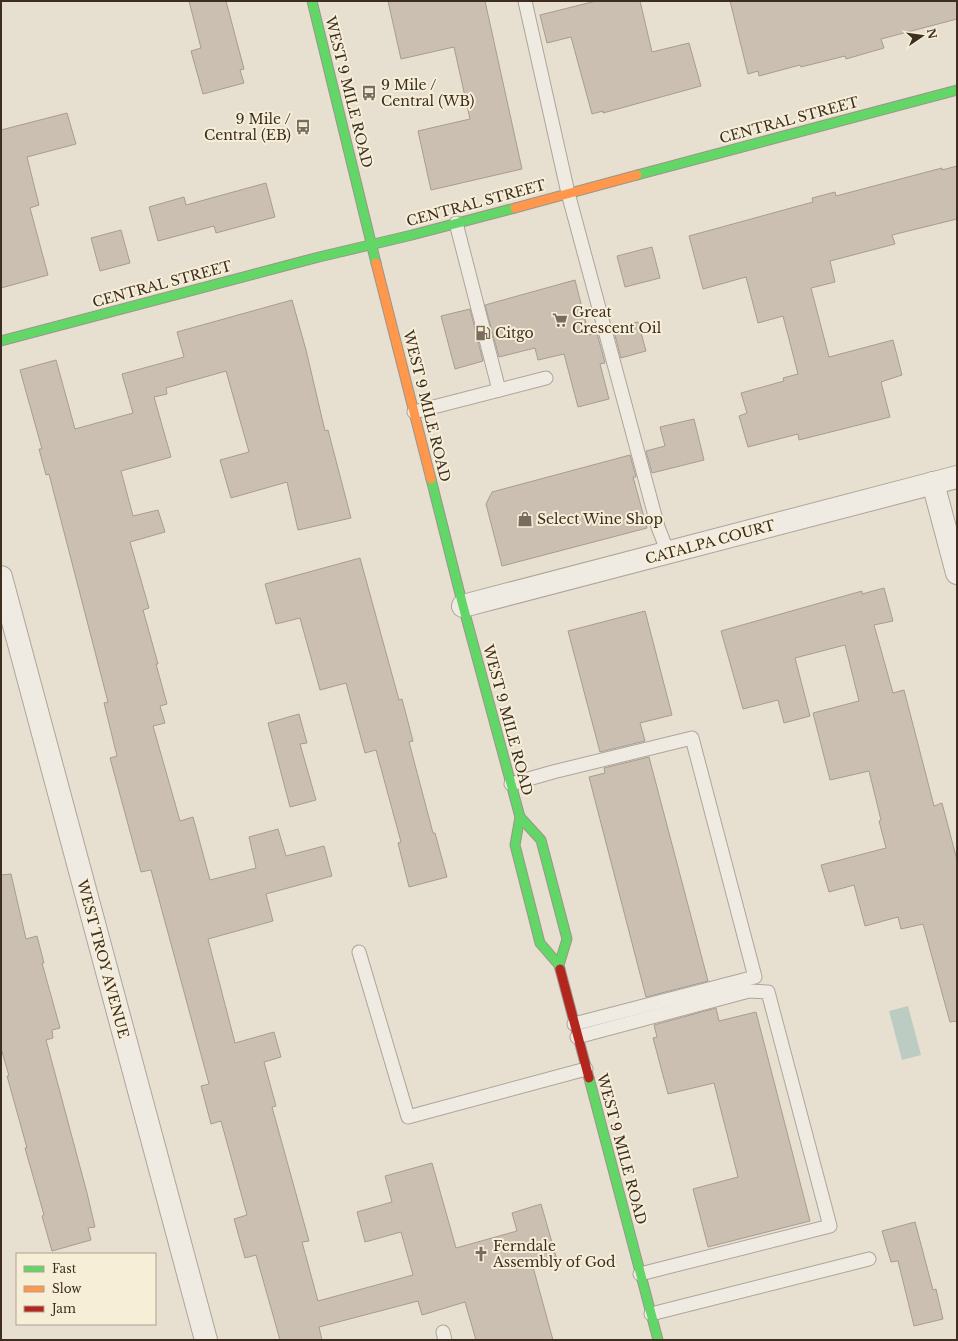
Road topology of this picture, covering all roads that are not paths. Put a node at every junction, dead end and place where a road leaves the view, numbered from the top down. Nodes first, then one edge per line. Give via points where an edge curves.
1 (312, 1) edge
2 (525, 1) edge
3 (957, 90) edge
4 (568, 193) junction
5 (456, 223) junction
6 (371, 244) junction
7 (1, 341) edge
8 (546, 378) dead end
9 (499, 390) junction
10 (414, 412) junction
11 (957, 477) edge
12 (933, 483) junction
13 (668, 553) junction
14 (957, 573) edge
15 (1, 577) edge
16 (464, 606) junction
17 (511, 784) junction
18 (520, 817) junction
19 (359, 952) dead end
20 (559, 965) junction
21 (574, 1024) junction
22 (577, 1037) junction
23 (586, 1070) junction
24 (869, 1259) dead end
25 (640, 1274) junction
26 (651, 1314) junction
27 (206, 1340) edge
28 (658, 1340) edge

1 - 6 main road, WEST 9 MILE ROAD
2 - 4 lane
3 - 4 main road, CENTRAL STREET
4 - 5 main road, CENTRAL STREET
4 - 13 lane via 658,527
5 - 6 main road, CENTRAL STREET
5 - 9 lane
6 - 7 main road, CENTRAL STREET
6 - 10 main road, WEST 9 MILE ROAD
8 - 9 lane
9 - 10 lane
10 - 16 main road, WEST 9 MILE ROAD
11 - 12 street, CATALPA COURT
12 - 13 street, CATALPA COURT
12 - 14 street
13 - 16 street, CATALPA COURT
15 - 27 street, WEST TROY AVENUE
16 - 17 main road, WEST 9 MILE ROAD
17 - 18 main road, WEST 9 MILE ROAD
17 - 21 lane via 692,738 753,969 755,977
18 - 20 main road, WEST 9 MILE ROAD via 515,845 532,913 540,943
18 - 20 main road, WEST 9 MILE ROAD via 541,840 556,896 567,939
19 - 23 lane via 408,1117
20 - 21 main road, WEST 9 MILE ROAD
21 - 22 main road, WEST 9 MILE ROAD
22 - 23 main road, WEST 9 MILE ROAD
22 - 25 lane via 750,991 768,992 830,1226
23 - 25 main road, WEST 9 MILE ROAD
24 - 26 lane
25 - 26 main road, WEST 9 MILE ROAD
26 - 28 main road, WEST 9 MILE ROAD

